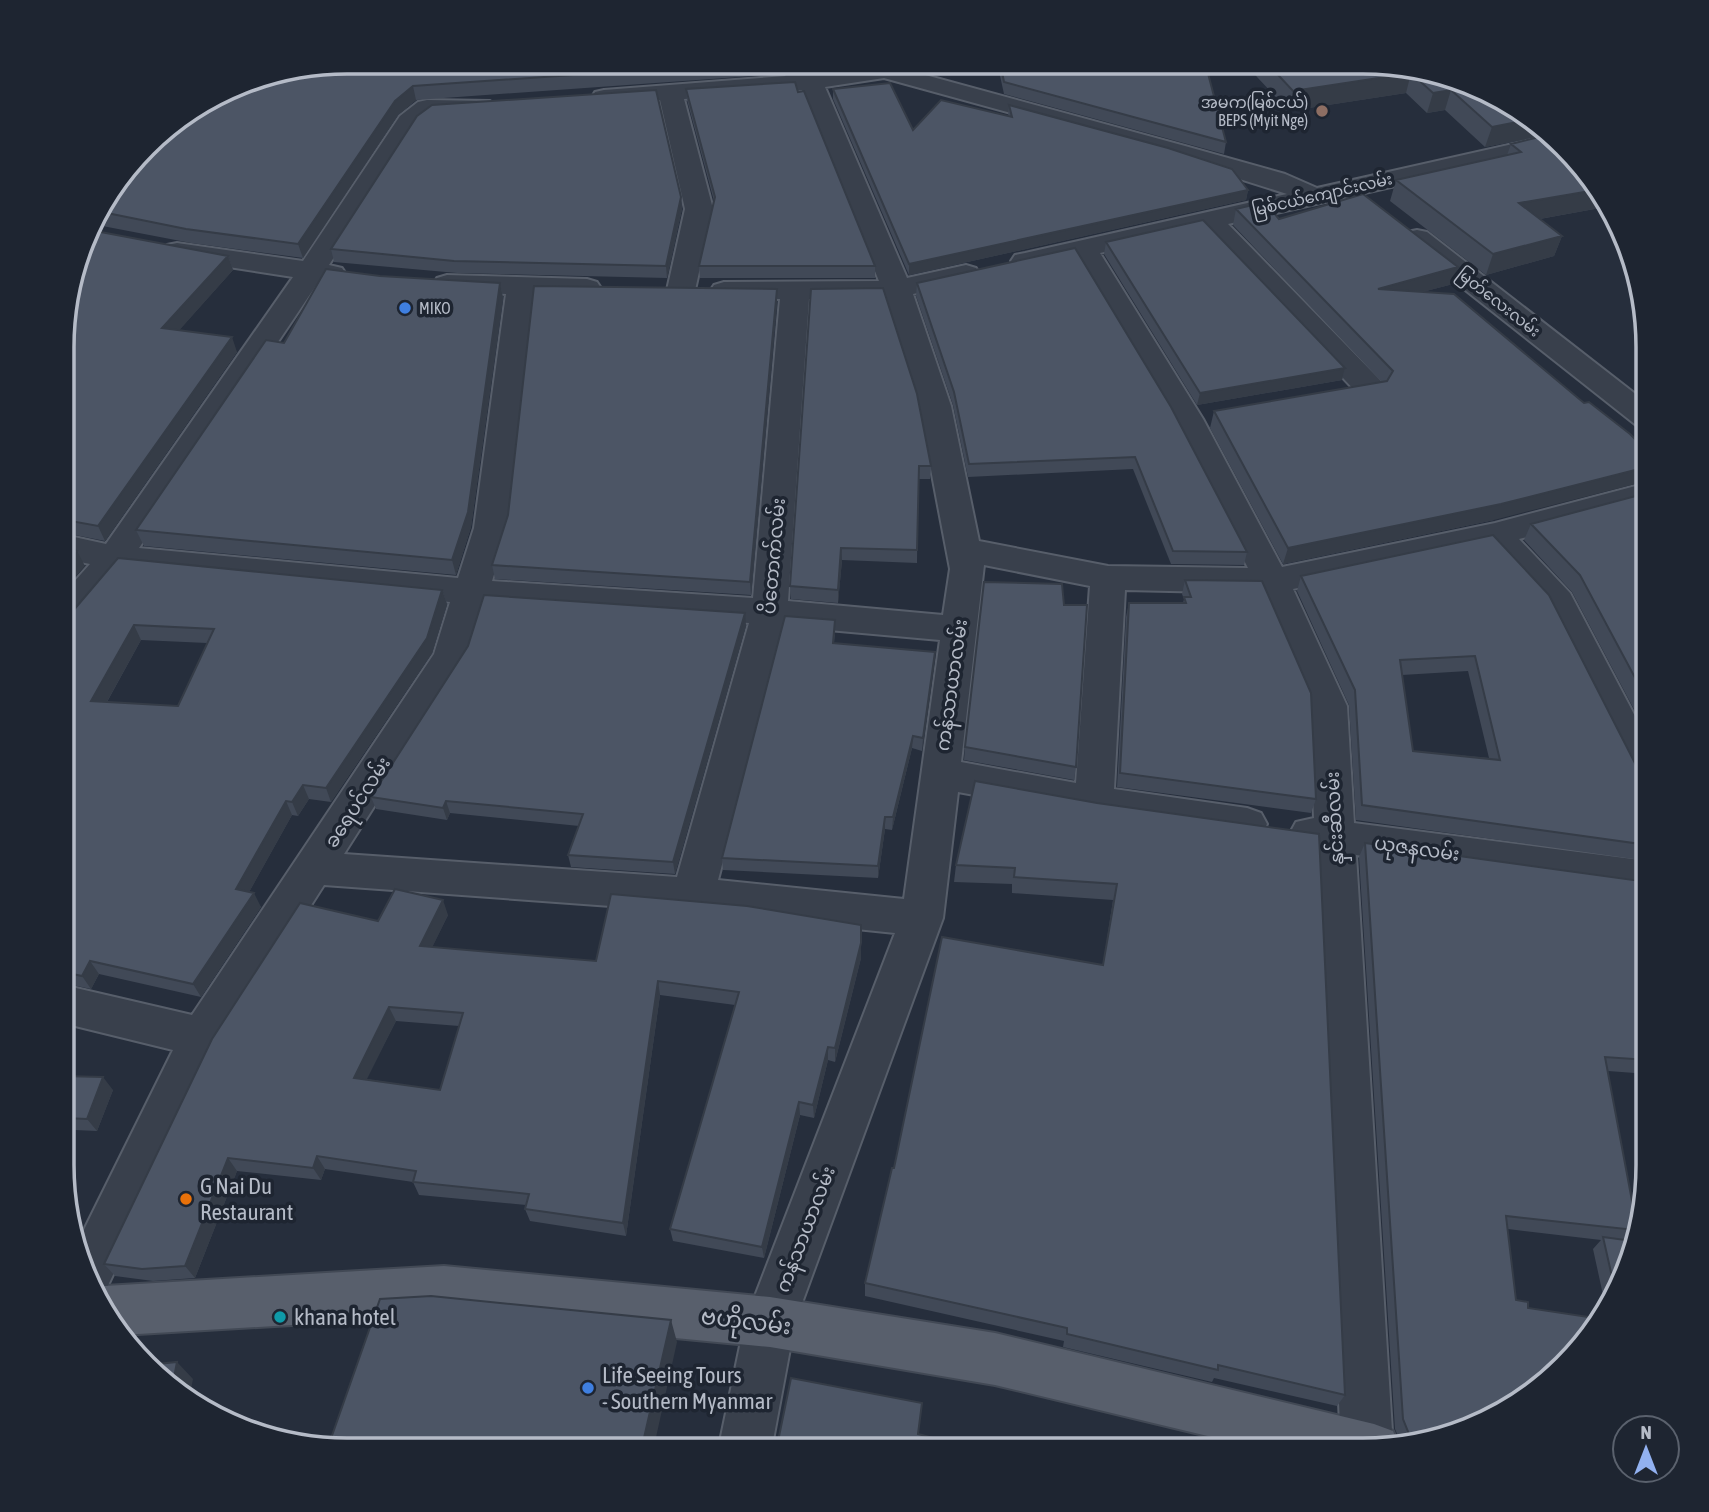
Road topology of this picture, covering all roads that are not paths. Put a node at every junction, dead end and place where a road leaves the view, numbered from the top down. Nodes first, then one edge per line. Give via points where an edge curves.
1 (783, 74) edge
2 (797, 74) edge
3 (902, 74) edge
4 (670, 92) junction
5 (577, 99) edge
6 (511, 104) edge
7 (1546, 144) edge
8 (1351, 187) junction
9 (1311, 195) junction
10 (1209, 220) junction
11 (153, 246) edge
12 (1084, 249) junction
13 (311, 271) junction
14 (360, 277) edge
15 (425, 283) edge
16 (521, 288) junction
17 (616, 289) edge
18 (897, 289) junction
19 (796, 291) junction
20 (1331, 395) edge
21 (1636, 409) edge
22 (1636, 497) edge
23 (1495, 534) junction
24 (74, 549) edge
25 (965, 550) junction
26 (115, 558) junction
27 (1108, 578) junction
28 (1272, 581) junction
29 (473, 592) junction
30 (74, 606) edge
31 (770, 612) junction
32 (958, 629) junction
33 (1636, 754) edge
34 (939, 773) junction
35 (1094, 802) junction
36 (1335, 836) junction
37 (313, 868) junction
38 (1636, 877) edge
39 (693, 895) junction
40 (922, 918) junction
41 (74, 1007) edge
42 (202, 1037) junction
43 (92, 1266) edge
44 (116, 1310) edge
45 (769, 1322) junction
46 (747, 1438) edge
47 (1324, 1438) edge
48 (1369, 1438) edge

1 - 4 street
2 - 18 street, ကန်သာယာလမ်း
3 - 9 street via 1276,180
4 - 5 street
4 - 19 street, မြစ်ငယ်ကျောင်းလမ်း via 699,209 668,290
6 - 13 street via 426,107 409,121
7 - 8 street, မြစ်ငယ်ကျောင်းလမ်း
8 - 9 street, မြစ်ငယ်ကျောင်းလမ်း
8 - 21 street, မြတ်လေးလမ်း
9 - 10 street, မြစ်ငယ်ကျောင်းလမ်း
10 - 12 street, မြစ်ငယ်ကျောင်းလမ်း
10 - 20 street via 1370,388
11 - 13 street
12 - 18 street, မြစ်ငယ်ကျောင်းလမ်း
12 - 28 street, နှင်းဆီလမ်း via 1200,416
13 - 14 street
13 - 26 street
15 - 16 street
16 - 17 street
16 - 29 street, ခရေပင်လမ်း via 491,528
18 - 19 street, မြစ်ငယ်ကျောင်းလမ်း
18 - 25 street, ကန်သာယာလမ်း via 935,407
19 - 31 street, ပိတောက်လမ်း
22 - 23 street
23 - 28 street
23 - 33 street via 1558,603
24 - 26 street
25 - 27 street
25 - 32 street, ကန်သာယာလမ်း via 967,569
26 - 29 street
26 - 30 street
27 - 28 street
27 - 35 street
28 - 36 street, နှင်းဆီလမ်း via 1328,706
29 - 31 street
29 - 37 street, ခရေပင်လမ်း via 451,657
31 - 32 street
31 - 39 street, ပိတောက်လမ်း
32 - 34 street, ကန်သာယာလမ်း
34 - 35 street, ယုဇနလမ်း
34 - 40 street, ကန်သာယာလမ်း
35 - 36 street, ယုဇနလမ်း
36 - 38 street, ယုဇနလမ်း
36 - 48 street, နှင်းဆီလမ်း
37 - 39 street
37 - 42 street, ခရေပင်လမ်း
39 - 40 street
40 - 45 street, ကန်သာယာလမ်း
41 - 42 street
42 - 43 street, ခရေပင်လမ်း
44 - 45 main road, ဗဟိုလမ်း via 443,1291
45 - 46 street, ကန်သာယာလမ်း
45 - 47 main road, ဗဟိုလမ်း via 995,1359

